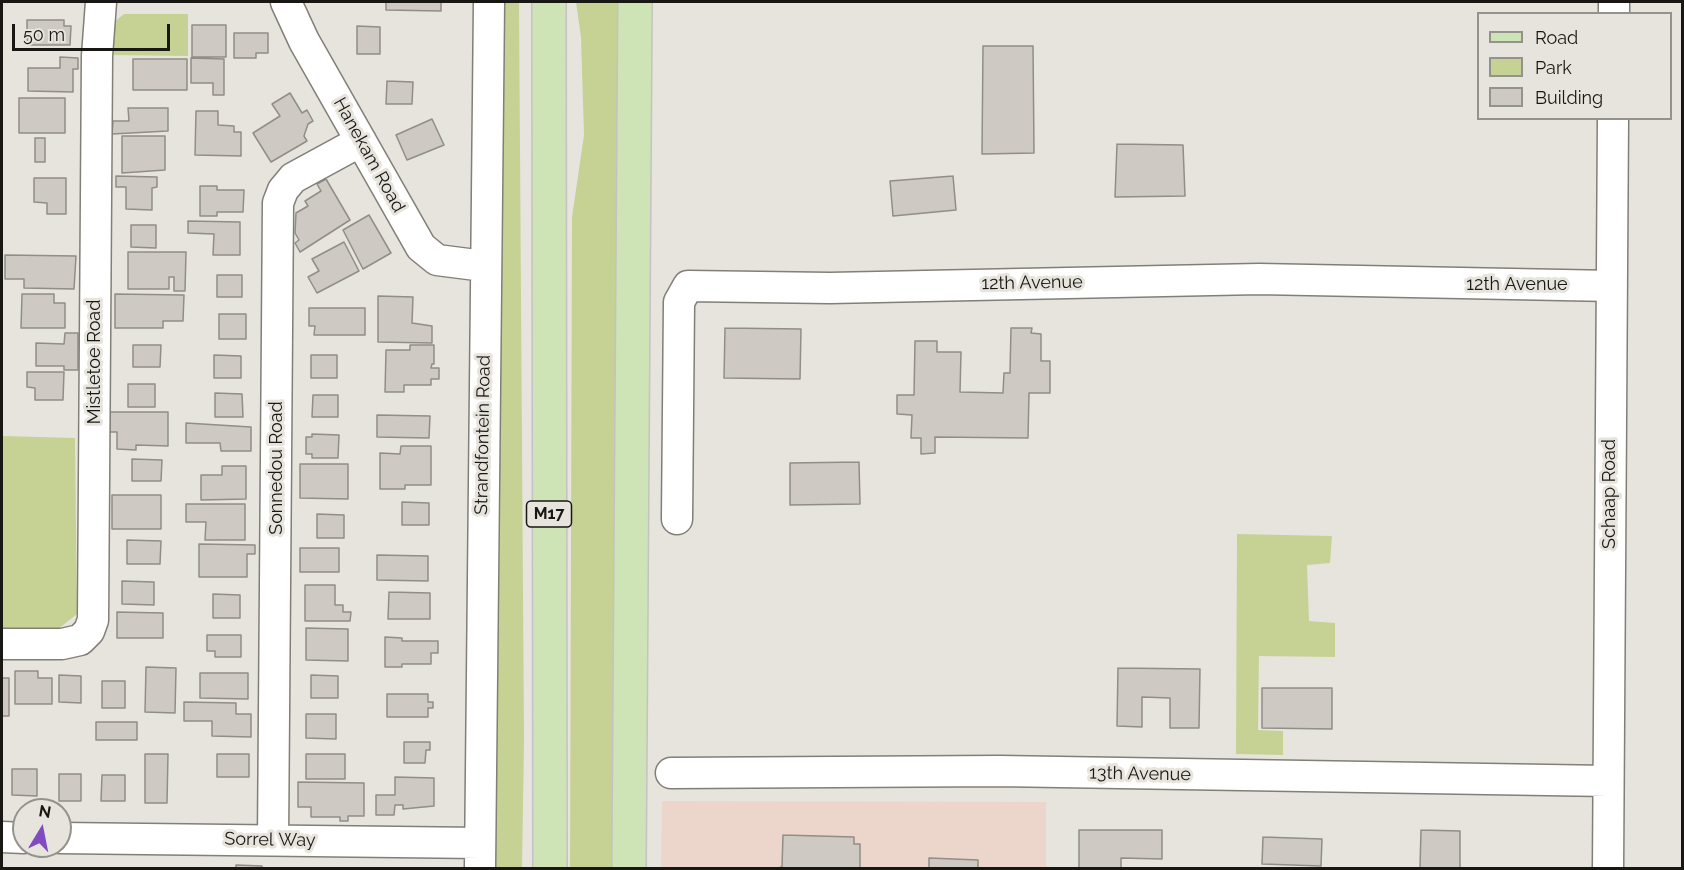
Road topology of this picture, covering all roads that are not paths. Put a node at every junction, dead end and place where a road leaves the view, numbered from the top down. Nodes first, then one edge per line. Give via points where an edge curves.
1 (101, 2) edge
2 (286, 2) edge
3 (489, 2) edge
4 (549, 2) edge
5 (635, 2) edge
6 (1613, 120) edge
7 (361, 141) junction
8 (484, 266) junction
9 (1612, 286) junction
10 (677, 519) dead end
11 (2, 644) edge
12 (671, 773) dead end
13 (1608, 782) junction
14 (72, 838) edge
15 (273, 840) junction
16 (480, 856) edge
17 (550, 868) edge
18 (628, 868) edge
19 (1608, 868) edge

1 - 11 street, Mistletoe Road via 97,56 93,620 80,640 62,644
2 - 7 street, Hanekam Road
3 - 8 street, Strandfontein Road
4 - 17 main road, M17
5 - 18 main road
6 - 9 street, Schaap Road
7 - 8 street, Hanekam Road via 421,247 437,260
7 - 15 street, Sonnedou Road via 293,178 278,203
8 - 16 street, Strandfontein Road
9 - 10 street, 12th Avenue via 1259,279 830,288 688,286 679,302
9 - 13 street, Schaap Road
12 - 13 street, 13th Avenue via 999,771
13 - 19 street, Schaap Road
14 - 15 street, Sorrel Way
15 - 16 street, Sorrel Way

